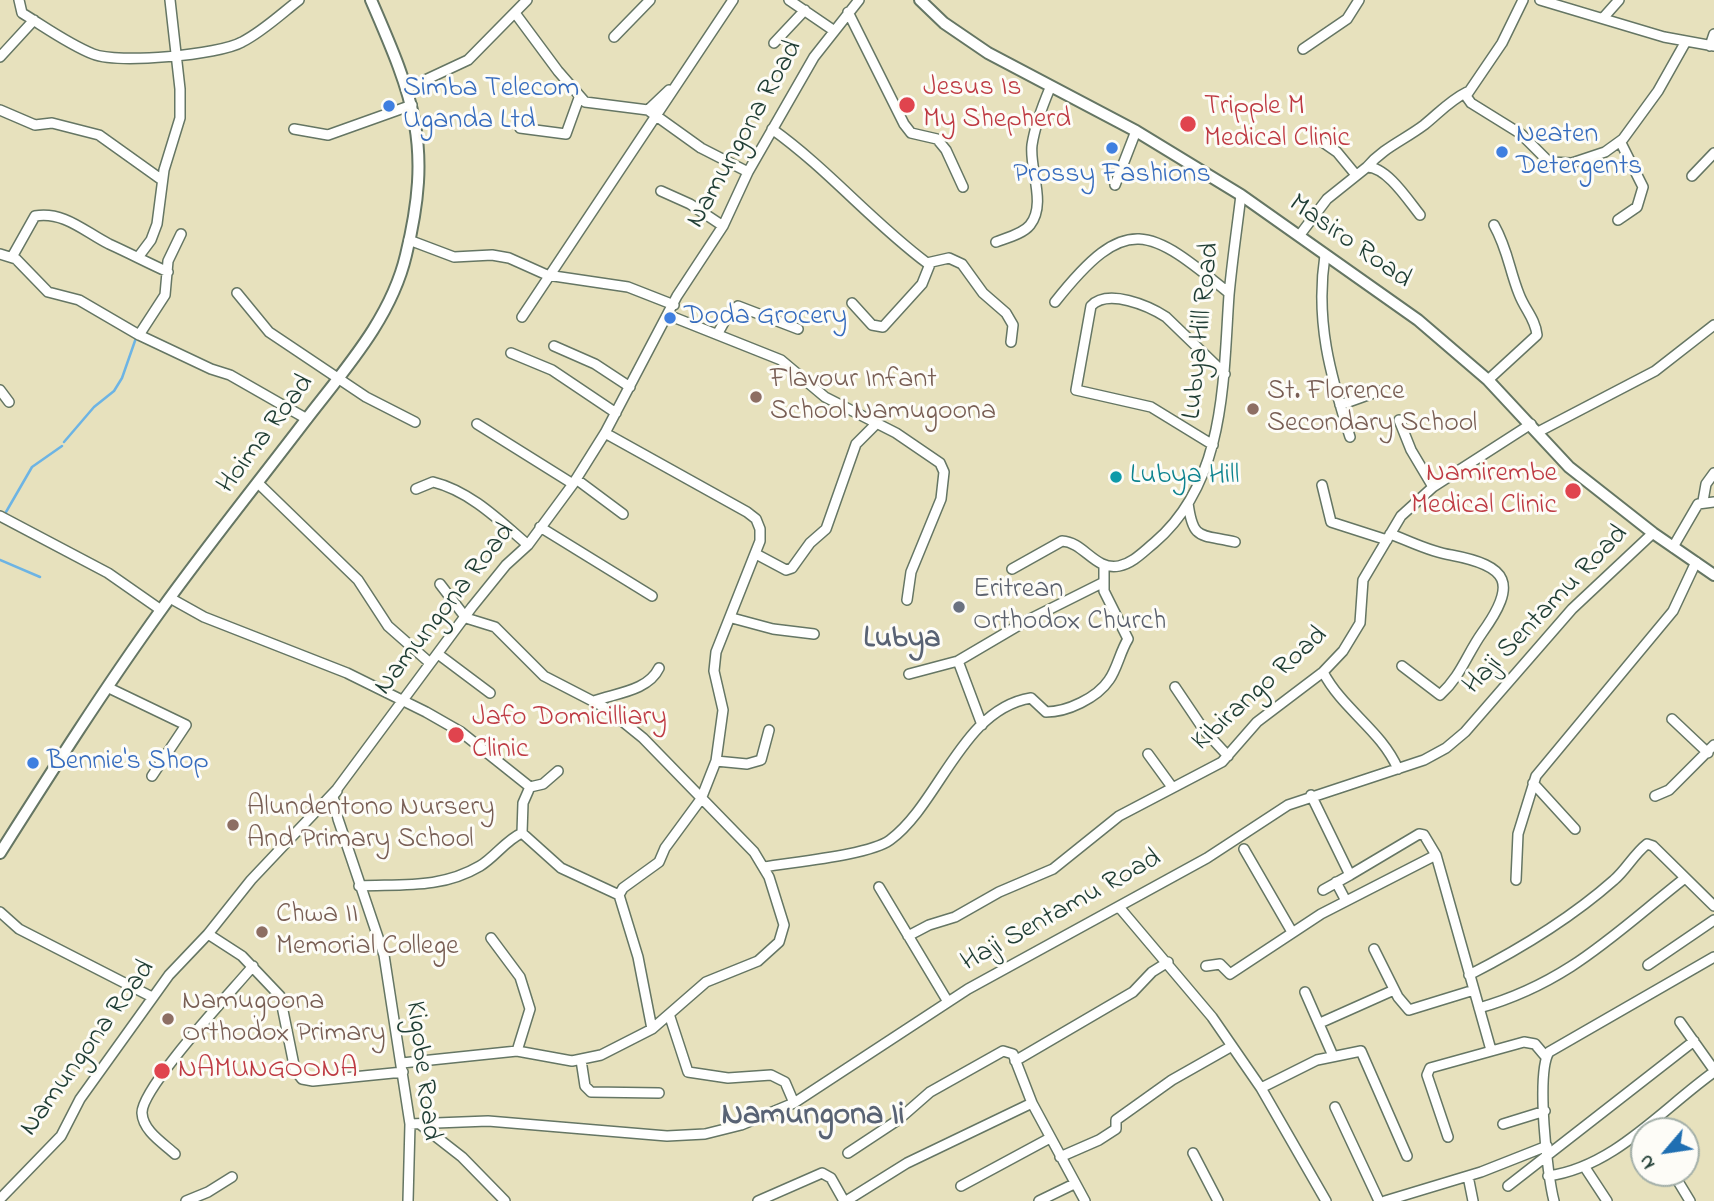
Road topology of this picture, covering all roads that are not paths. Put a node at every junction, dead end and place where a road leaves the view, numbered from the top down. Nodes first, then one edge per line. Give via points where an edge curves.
1 (19, 0) edge
2 (170, 0) edge
3 (299, 0) edge
4 (371, 0) edge
5 (527, 0) edge
6 (650, 0) edge
7 (733, 0) edge
8 (789, 0) edge
9 (859, 0) edge
10 (920, 0) edge
11 (1359, 0) edge
12 (1524, 0) edge
13 (1540, 0) edge
14 (1619, 0) edge
15 (805, 10) junction
16 (848, 12) junction
17 (514, 13) junction
18 (1603, 18) junction
19 (34, 20) junction
20 (833, 30) junction
21 (1714, 34) edge
22 (614, 37) dead end
23 (774, 43) dead end
24 (1685, 43) junction
25 (1712, 46) edge
26 (1303, 49) dead end
27 (177, 55) junction
28 (0, 57) edge
29 (672, 87) dead end
30 (408, 88) junction
31 (1050, 88) junction
32 (1467, 92) junction
33 (579, 98) junction
34 (412, 105) junction
35 (0, 110) edge
36 (648, 110) junction
37 (520, 128) dead end
38 (294, 129) dead end
39 (772, 129) junction
40 (1136, 131) junction
41 (1314, 136) dead end
42 (1620, 141) junction
43 (1714, 153) edge
44 (1367, 167) junction
45 (748, 172) junction
46 (1356, 174) junction
47 (1692, 176) dead end
48 (162, 180) junction
49 (1115, 185) dead end
50 (963, 187) dead end
51 (661, 191) dead end
52 (1241, 195) junction
53 (1420, 215) dead end
54 (1618, 220) dead end
55 (1494, 225) dead end
56 (723, 226) junction
57 (181, 234) dead end
58 (1299, 236) junction
59 (410, 240) junction
60 (996, 242) dead end
61 (0, 254) edge
62 (1325, 255) junction
63 (139, 256) junction
64 (12, 257) junction
65 (930, 264) junction
66 (168, 272) junction
67 (236, 292) dead end
68 (1229, 293) junction
69 (1055, 302) dead end
70 (852, 303) dead end
71 (674, 305) junction
72 (668, 315) junction
73 (522, 317) dead end
74 (1714, 325) edge
75 (798, 329) dead end
76 (718, 332) junction
77 (139, 335) junction
78 (1011, 342) dead end
79 (554, 346) dead end
80 (511, 354) dead end
81 (1225, 374) junction
82 (338, 380) junction
83 (1488, 380) junction
84 (630, 387) junction
85 (0, 390) edge
86 (1379, 391) dead end
87 (9, 402) dead end
88 (1340, 405) junction
89 (616, 413) junction
90 (307, 419) junction
91 (1399, 420) dead end
92 (415, 422) dead end
93 (477, 424) dead end
94 (876, 424) junction
95 (1534, 428) junction
96 (605, 433) junction
97 (1350, 436) dead end
98 (1213, 445) junction
99 (1714, 473) edge
100 (574, 481) junction
101 (259, 484) junction
102 (1322, 485) dead end
103 (1433, 487) junction
104 (416, 489) dead end
105 (1703, 501) junction
106 (1714, 502) edge
107 (1188, 503) junction
108 (623, 514) dead end
109 (0, 516) edge
110 (540, 527) junction
111 (1653, 533) junction
112 (1388, 537) junction
113 (1235, 542) dead end
114 (528, 545) junction
115 (1673, 547) junction
116 (756, 554) junction
117 (1696, 562) junction
118 (1104, 565) junction
119 (1012, 569) dead end
120 (1714, 575) edge
121 (1101, 583) junction
122 (440, 584) dead end
123 (652, 596) dead end
124 (170, 598) junction
125 (906, 600) dead end
126 (161, 610) junction
127 (466, 618) junction
128 (732, 618) junction
129 (814, 634) dead end
130 (438, 654) junction
131 (958, 661) junction
132 (430, 663) junction
133 (1402, 666) dead end
134 (659, 668) dead end
135 (1323, 672) junction
136 (909, 674) dead end
137 (1175, 687) dead end
138 (109, 688) junction
139 (490, 693) dead end
140 (401, 700) junction
141 (594, 701) junction
142 (1672, 719) dead end
143 (982, 725) junction
144 (769, 730) dead end
145 (1711, 749) edge
146 (1148, 754) dead end
147 (1228, 756) junction
148 (716, 761) junction
149 (1398, 769) junction
150 (558, 771) dead end
151 (152, 776) dead end
152 (1533, 783) junction
153 (530, 787) junction
154 (1172, 787) junction
155 (337, 789) junction
156 (1311, 795) junction
157 (1655, 796) dead end
158 (701, 799) junction
159 (1575, 829) dead end
160 (523, 833) junction
161 (1244, 849) dead end
162 (0, 853) edge
163 (1436, 855) junction
164 (764, 867) junction
165 (1350, 875) junction
166 (1685, 878) junction
167 (1516, 880) dead end
168 (1336, 883) junction
169 (359, 886) junction
170 (879, 887) dead end
171 (1323, 890) dead end
172 (619, 895) junction
173 (1346, 901) junction
174 (1714, 906) edge
175 (1119, 907) junction
176 (0, 912) edge
177 (1714, 920) edge
178 (1292, 932) junction
179 (208, 934) junction
180 (908, 936) junction
181 (491, 938) dead end
182 (1374, 949) dead end
183 (1714, 957) edge
184 (1168, 962) junction
185 (1648, 965) dead end
186 (1206, 966) dead end
187 (253, 967) junction
188 (1469, 975) junction
189 (1394, 990) junction
190 (1474, 990) junction
191 (1305, 992) dead end
192 (152, 997) junction
193 (948, 1002) junction
194 (1479, 1008) junction
195 (670, 1017) junction
196 (1681, 1022) dead end
197 (1320, 1023) junction
198 (652, 1029) junction
199 (1694, 1041) junction
200 (1232, 1046) junction
201 (1491, 1050) junction
202 (517, 1051) junction
203 (1333, 1056) junction
204 (1546, 1057) junction
205 (581, 1060) junction
206 (1015, 1061) junction
207 (403, 1067) junction
208 (1712, 1073) edge
209 (1714, 1087) edge
210 (1261, 1088) junction
211 (659, 1093) dead end
212 (794, 1103) junction
213 (1032, 1103) junction
214 (1335, 1107) dead end
215 (1545, 1111) junction
216 (1660, 1117) edge
217 (410, 1124) junction
218 (421, 1124) junction
219 (1503, 1124) dead end
220 (1050, 1138) junction
221 (1448, 1138) dead end
222 (1630, 1139) edge
223 (1547, 1146) junction
224 (848, 1153) dead end
225 (1192, 1153) dead end
226 (175, 1154) dead end
227 (1407, 1156) dead end
228 (1060, 1157) junction
229 (1584, 1166) junction
230 (1468, 1176) junction
231 (1548, 1176) junction
232 (232, 1177) dead end
233 (1074, 1184) junction
234 (961, 1186) dead end
235 (1508, 1186) dead end
236 (0, 1199) edge
237 (186, 1201) edge
238 (408, 1201) edge
239 (505, 1201) edge
240 (758, 1201) edge
241 (845, 1201) edge
242 (1039, 1201) edge
243 (1085, 1201) edge
244 (1218, 1201) edge
245 (1326, 1201) edge
246 (1380, 1201) edge
247 (1385, 1201) edge
248 (1473, 1201) edge
249 (1554, 1201) edge
250 (1607, 1201) edge

1 - 19 street via 22,13
2 - 27 street
3 - 27 street via 242,43
4 - 30 main road, Hoima Road
5 - 17 street
6 - 22 street
7 - 73 street
8 - 15 street
9 - 16 street, Namungona Road
10 - 31 main road, Masiro Road via 960,34
11 - 26 street via 1347,19
12 - 32 street via 1497,51
13 - 18 street
14 - 18 street
15 - 20 street
15 - 23 street
16 - 20 street, Namungona Road
16 - 50 street via 904,124 911,133 937,139
17 - 30 street via 468,61
17 - 33 street
18 - 24 street
19 - 27 street via 96,55 130,59
19 - 28 street
20 - 39 street, Namungona Road
21 - 25 street
24 - 25 street
24 - 42 street via 1658,91
27 - 48 street via 180,118
29 - 36 street
30 - 34 main road, Hoima Road
31 - 40 main road, Masiro Road
31 - 60 street via 1032,147 1035,216 1025,230
32 - 42 street via 1471,103 1521,134 1543,159 1555,165 1589,158
32 - 44 street via 1450,100 1402,141 1387,147
33 - 36 street via 595,105
33 - 37 street via 566,134
34 - 38 street via 328,135
34 - 59 main road, Hoima Road via 420,156
35 - 48 street via 35,125 52,123 99,135
36 - 45 street via 701,148
39 - 45 street, Namungona Road
39 - 65 street via 819,166 873,220
40 - 49 street
40 - 52 main road, Masiro Road
41 - 46 street via 1337,152
42 - 54 street via 1643,187 1637,206
43 - 47 street
44 - 46 street
44 - 53 street via 1398,188
45 - 56 street, Namungona Road
46 - 58 street via 1327,199
48 - 63 street via 157,224
51 - 56 street
52 - 58 main road, Masiro Road
52 - 68 street, Lubya Hill Road
55 - 83 street via 1537,335
56 - 71 street, Namungona Road
57 - 66 street via 168,261
58 - 62 main road, Masiro Road
59 - 71 street via 454,257 509,258 547,275 628,288
59 - 82 main road, Hoima Road via 387,307
61 - 64 street
62 - 83 main road, Masiro Road via 1436,333
62 - 88 street via 1321,289 1324,335
63 - 64 street via 62,218 38,215 27,226
63 - 66 street
64 - 77 street via 48,292 79,300
65 - 70 street via 922,284 883,327 872,325
65 - 78 street via 949,258 962,264 1010,319
66 - 77 street via 165,295
67 - 82 street via 269,332
68 - 69 street via 1179,252 1138,237 1095,258
68 - 81 street, Lubya Hill Road
71 - 72 street, Namungona Road
72 - 76 street
72 - 84 street, Namungona Road
74 - 95 street, Kibirango Road via 1655,371
75 - 76 street via 738,306
76 - 94 street via 781,360 825,397
77 - 90 street via 230,374
79 - 84 street via 595,364
80 - 89 street via 562,376
81 - 98 street, Lubya Hill Road
81 - 98 street via 1155,310 1115,299 1098,300 1091,306 1076,390 1151,407
82 - 90 main road, Hoima Road
82 - 92 street
83 - 95 main road, Masiro Road
84 - 89 street, Namungona Road
85 - 87 street
86 - 88 street
88 - 97 street
89 - 96 street, Namungona Road
90 - 101 main road, Hoima Road
91 - 103 street
93 - 100 street
94 - 116 street via 856,444 826,529 792,569
94 - 125 street via 935,458 944,472 941,499 911,572
95 - 103 street, Kibirango Road
95 - 111 main road, Masiro Road via 1569,467
96 - 100 street, Namungona Road
96 - 116 street via 756,519 760,529
98 - 107 street, Lubya Hill Road
99 - 105 street
100 - 108 street
100 - 110 street, Namungona Road
101 - 124 main road, Hoima Road
101 - 132 street via 361,583 392,631
102 - 112 street via 1331,522
103 - 112 street, Kibirango Road via 1401,516
104 - 114 street via 433,482 464,495 493,513
105 - 106 street
105 - 115 street via 1696,505
107 - 113 street via 1195,533
107 - 118 street, Lubya Hill Road via 1139,556 1120,566
109 - 126 street via 108,573
110 - 114 street, Namungona Road
110 - 123 street
111 - 115 main road, Masiro Road
111 - 149 street, Haji Sentamu Road via 1572,609 1457,739 1436,754
112 - 133 street via 1493,566 1504,587 1466,665 1440,695
112 - 135 street, Kibirango Road via 1363,580 1360,623
114 - 127 street, Namungona Road via 506,565
115 - 117 main road, Masiro Road
116 - 128 street
117 - 120 main road, Masiro Road
117 - 152 street via 1673,611
118 - 119 street via 1065,541
118 - 121 street
121 - 131 street
121 - 143 street via 1128,637 1109,681 1074,705 1048,712 1028,698
122 - 127 street
124 - 126 main road, Hoima Road
124 - 140 street via 204,617 347,673
126 - 138 main road, Hoima Road
127 - 130 street, Namungona Road
127 - 141 street via 495,627 544,676
128 - 129 street
128 - 148 street via 714,663 723,710
130 - 132 street, Namungona Road
130 - 139 street
131 - 136 street
131 - 143 street
132 - 140 street, Namungona Road
134 - 141 street via 651,681
135 - 147 street, Kibirango Road via 1257,722
135 - 149 street via 1342,701 1380,737
137 - 147 street
138 - 151 street via 186,725
138 - 162 main road, Hoima Road
140 - 153 street via 461,732
140 - 155 street, Namungona Road
141 - 158 street via 643,738
142 - 145 street
143 - 164 street via 889,841
144 - 148 street via 761,760 747,764
145 - 157 street via 1669,790
146 - 154 street
147 - 154 street, Kibirango Road
148 - 158 street
149 - 156 street, Haji Sentamu Road
150 - 153 street via 543,784
152 - 159 street
152 - 167 street via 1518,834
153 - 160 street via 523,803
154 - 180 street, Kibirango Road via 1119,816 1053,869
155 - 169 street, Kigobe Road via 333,796 338,819
155 - 179 street, Namungona Road via 251,880
156 - 165 street
156 - 175 street, Haji Sentamu Road
158 - 164 street
158 - 172 street via 656,865
160 - 169 street via 461,876 428,885
160 - 172 street via 561,868
161 - 178 street
163 - 165 street via 1419,834
163 - 173 street
163 - 188 street
164 - 195 street via 784,925 779,942 758,961 702,985
165 - 168 street
166 - 174 street
166 - 188 street via 1647,844 1617,878 1583,906 1524,947
166 - 194 street via 1572,969 1517,996
168 - 171 street
168 - 173 street
169 - 207 street, Kigobe Road via 384,955
170 - 180 street
172 - 198 street via 638,957
173 - 178 street
175 - 184 street
175 - 193 street, Haji Sentamu Road
176 - 192 street via 19,929
177 - 185 street
178 - 186 street via 1230,974 1215,963
179 - 187 street
179 - 192 street, Namungona Road
180 - 193 street
181 - 202 street via 520,977 530,1009
182 - 189 street
183 - 204 street via 1553,1048
184 - 200 street
184 - 206 street via 1133,992
187 - 207 street via 280,996 295,1070 302,1079 325,1080
187 - 226 street via 192,1036 148,1096 142,1111 146,1127
188 - 190 street
189 - 190 street via 1406,1008 1414,1010
189 - 197 street
190 - 194 street
191 - 197 street
192 - 236 street, Namungona Road via 80,1099 61,1136
193 - 212 street, Haji Sentamu Road
194 - 201 street
195 - 198 street
195 - 212 street via 688,1072 728,1077 771,1075 785,1082
196 - 199 street
197 - 203 street
198 - 205 street via 623,1046
199 - 208 street
199 - 235 street
200 - 210 street
200 - 228 street via 1172,1080 1116,1120 1116,1129 1099,1140
201 - 204 street via 1530,1042
201 - 221 street via 1428,1070
202 - 205 street
202 - 207 street
203 - 210 street
203 - 227 street via 1362,1053
204 - 215 street
205 - 211 street via 585,1086 591,1093
206 - 213 street
206 - 224 street via 1010,1052 1003,1051 959,1074
207 - 217 street, Kigobe Road
208 - 209 street
208 - 216 street
210 - 245 street
212 - 218 street, Haji Sentamu Road via 741,1125 686,1136 488,1121
213 - 220 street
213 - 241 street via 907,1163
214 - 246 street
215 - 219 street
215 - 223 street
217 - 218 street, Haji Sentamu Road
217 - 238 street, Kigobe Road
218 - 239 street
220 - 228 street
220 - 234 street
222 - 229 street
223 - 230 street
223 - 231 street
225 - 244 street
228 - 233 street
229 - 231 street
229 - 250 street
230 - 247 street
230 - 248 street
231 - 249 street
232 - 237 street
233 - 242 street
233 - 243 street
240 - 241 street via 822,1172

